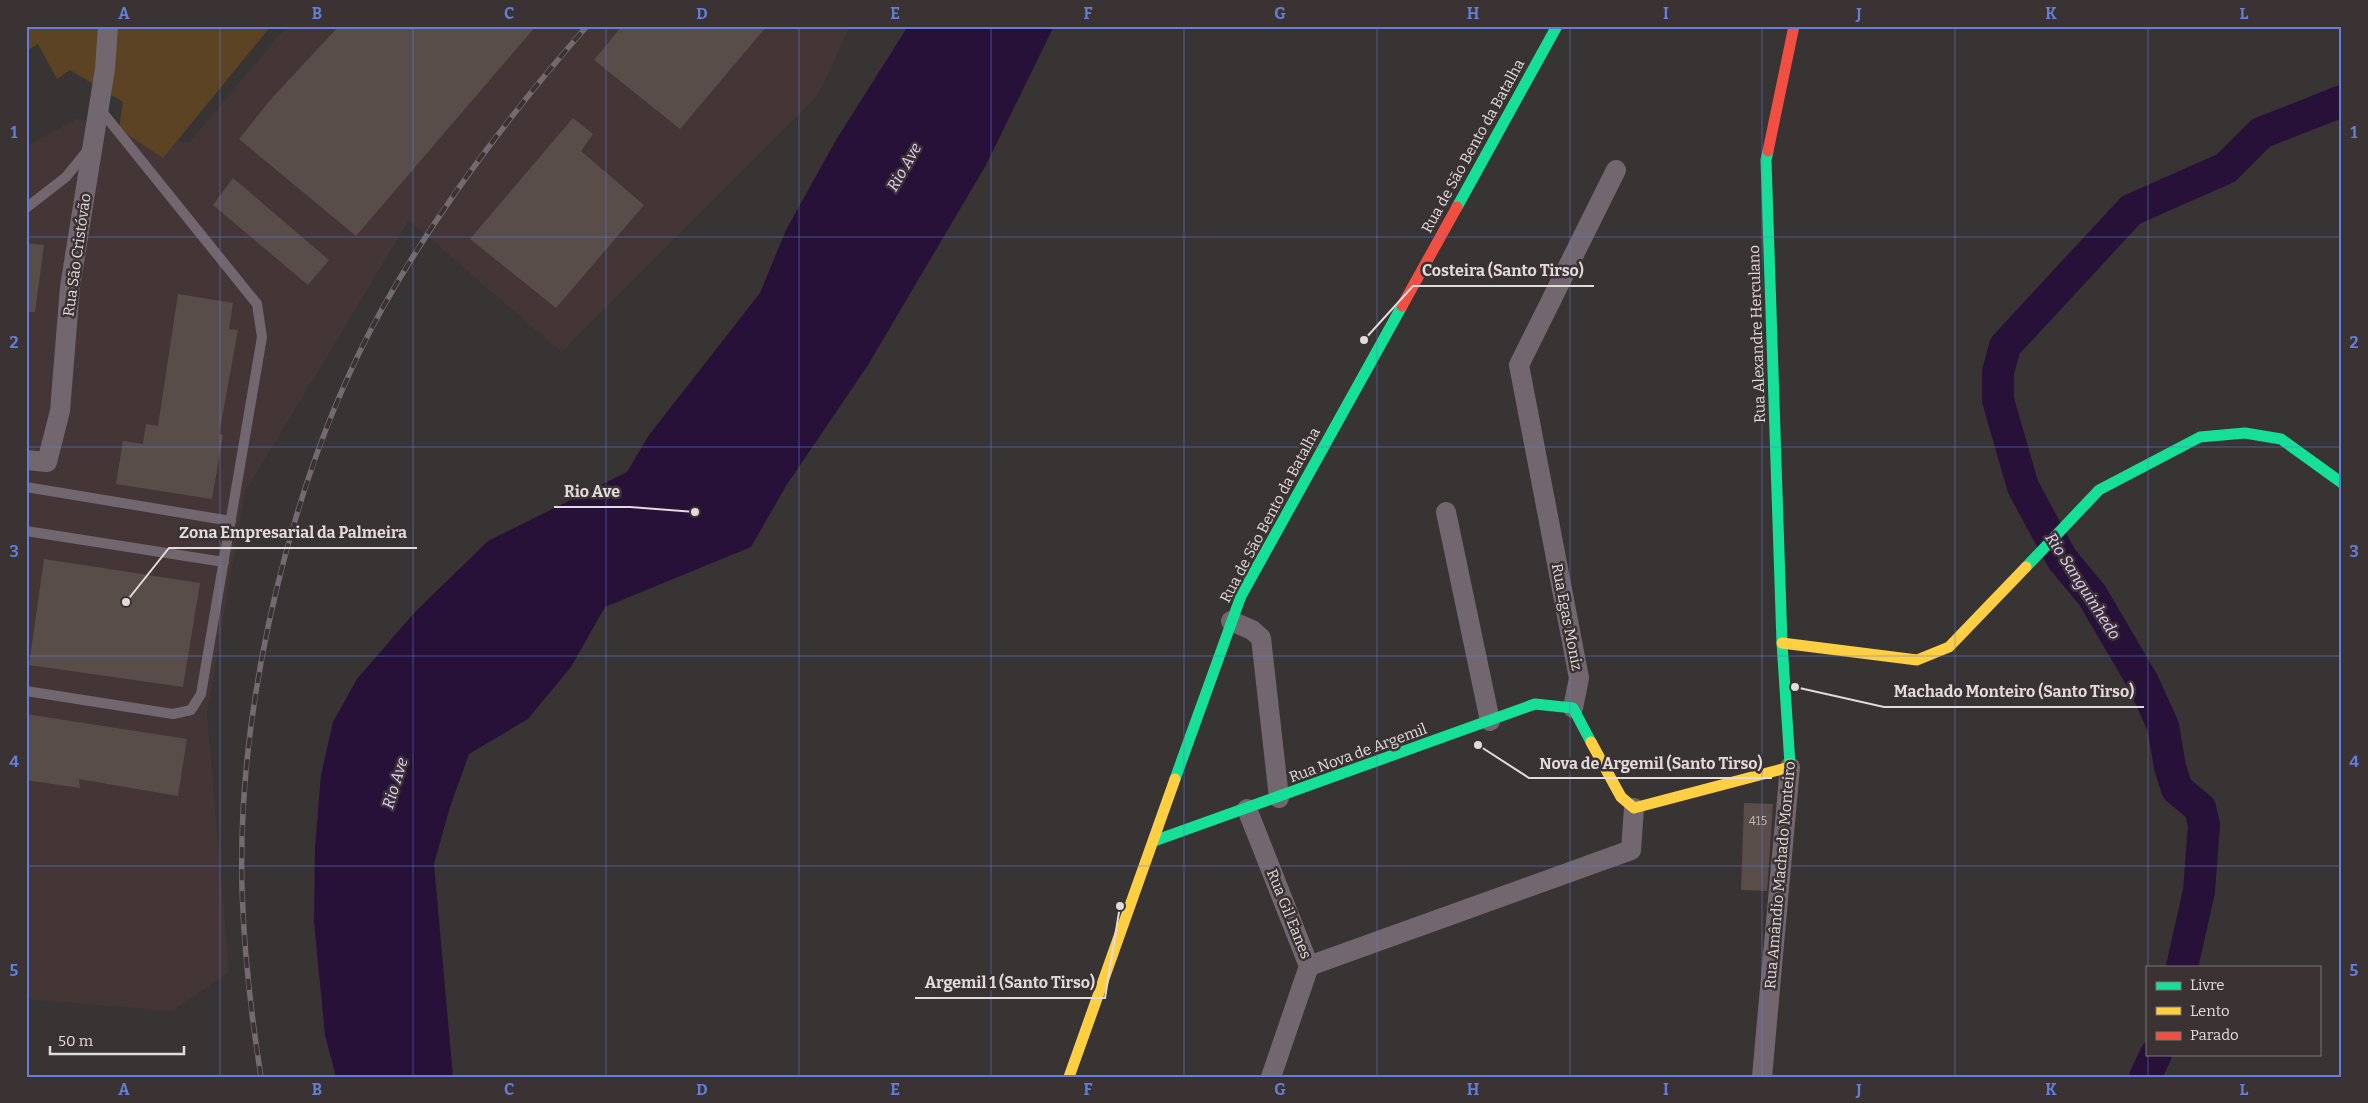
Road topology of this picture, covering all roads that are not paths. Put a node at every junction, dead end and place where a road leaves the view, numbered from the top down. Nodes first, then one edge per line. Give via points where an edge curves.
1 (108, 26) edge
2 (1557, 26) edge
3 (1794, 26) edge
4 (98, 107) junction
5 (94, 135) junction
6 (1616, 170) dead end
7 (26, 208) edge
8 (26, 460) edge
9 (2342, 483) edge
10 (26, 487) edge
11 (1446, 512) dead end
12 (231, 521) junction
13 (26, 531) edge
14 (224, 562) junction
15 (1232, 621) junction
16 (1782, 643) junction
17 (26, 691) edge
18 (1573, 708) junction
19 (1490, 721) junction
20 (1790, 767) junction
21 (1279, 798) junction
22 (1634, 808) junction
23 (1247, 809) junction
24 (1154, 841) junction
25 (1309, 966) junction
26 (1069, 1077) edge
27 (1271, 1077) edge
28 (1762, 1077) edge

1 - 4 street, Rua São Cristóvão
2 - 15 street, Rua de São Bento da Batalha via 1246,588
3 - 16 street, Rua Alexandre Herculano via 1766,160
4 - 5 street, Rua São Cristóvão
4 - 12 lane via 257,304 262,337
5 - 7 lane via 85,154 66,178
5 - 8 street, Rua São Cristóvão via 70,287 60,411 47,462
6 - 18 street, Rua Egas Moniz via 1519,365 1578,678
9 - 16 street via 2280,439 2245,433 2200,437 2099,490 1949,647 1917,660
10 - 12 lane
11 - 19 street
12 - 14 lane
13 - 14 lane
14 - 17 lane via 201,694 191,710 173,714
15 - 21 street via 1252,630 1260,638
15 - 24 street, Rua de São Bento da Batalha
16 - 20 street, Rua Amândio Machado Monteiro
18 - 19 street, Rua Nova de Argemil via 1535,704
18 - 22 street via 1621,797
19 - 21 street, Rua Nova de Argemil
20 - 22 street
20 - 28 street, Rua Amândio Machado Monteiro
21 - 23 street, Rua Nova de Argemil
22 - 25 street via 1631,850
23 - 24 street, Rua Nova de Argemil
23 - 25 street, Rua Gil Eanes
24 - 26 street, Rua de São Bento da Batalha
25 - 27 street, Rua Gil Eanes

